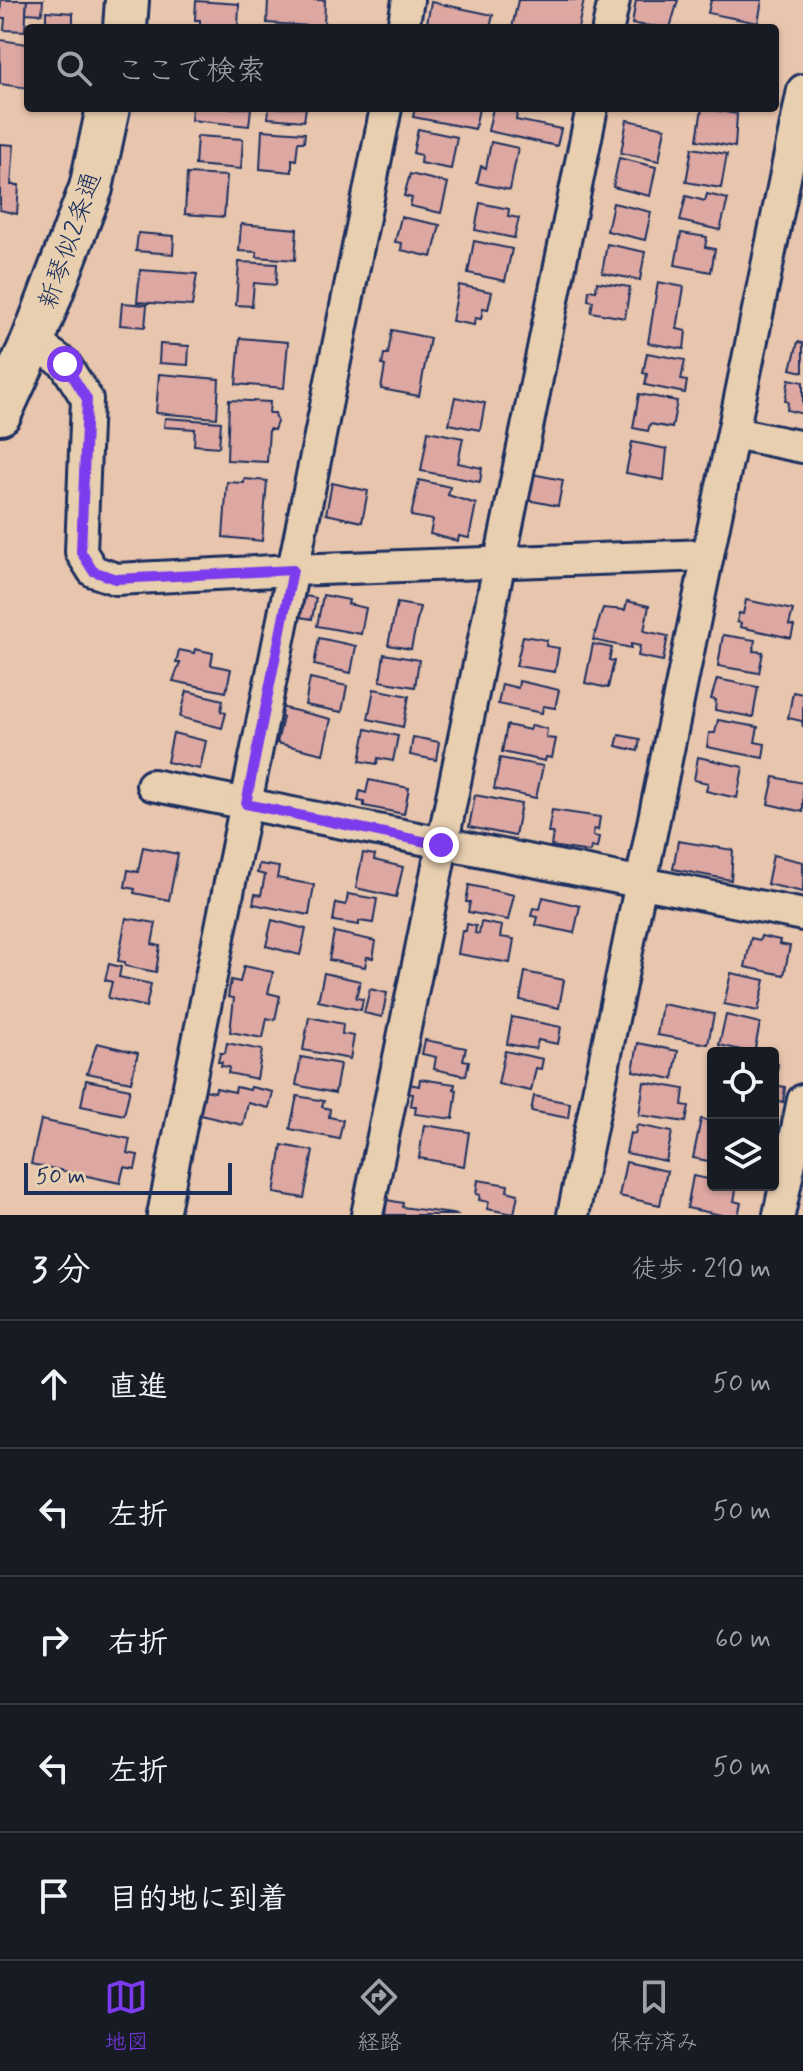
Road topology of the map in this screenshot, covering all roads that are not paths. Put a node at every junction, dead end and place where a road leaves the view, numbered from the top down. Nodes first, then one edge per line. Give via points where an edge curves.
1 (127, 0) edge
2 (408, 0) edge
3 (614, 0) edge
4 (125, 24) edge
5 (404, 24) edge
6 (609, 24) edge
7 (803, 90) edge
8 (107, 112) edge
9 (385, 112) edge
10 (591, 112) edge
11 (33, 341) junction
12 (0, 413) edge
13 (734, 433) junction
14 (803, 447) edge
15 (708, 555) junction
16 (499, 563) junction
17 (293, 570) junction
18 (152, 785) dead end
19 (246, 804) junction
20 (441, 845) junction
21 (641, 885) junction
22 (803, 915) edge
23 (803, 1100) edge
24 (163, 1215) edge
25 (367, 1215) edge
26 (573, 1215) edge
27 (779, 1215) edge

1 - 4 street
2 - 5 street
3 - 6 street
7 - 13 street
8 - 11 street, 新琴似2条通 via 91,188
9 - 17 street
10 - 16 street
11 - 12 street, 新琴似2条通
11 - 17 street via 65,364 87,399 81,552 93,571 116,579
13 - 14 street
13 - 15 street
15 - 16 street
15 - 21 street
16 - 17 street
16 - 20 street
17 - 19 street
18 - 19 street
19 - 20 street
19 - 24 street
20 - 21 street
20 - 25 street
21 - 22 street
21 - 26 street
23 - 27 street

